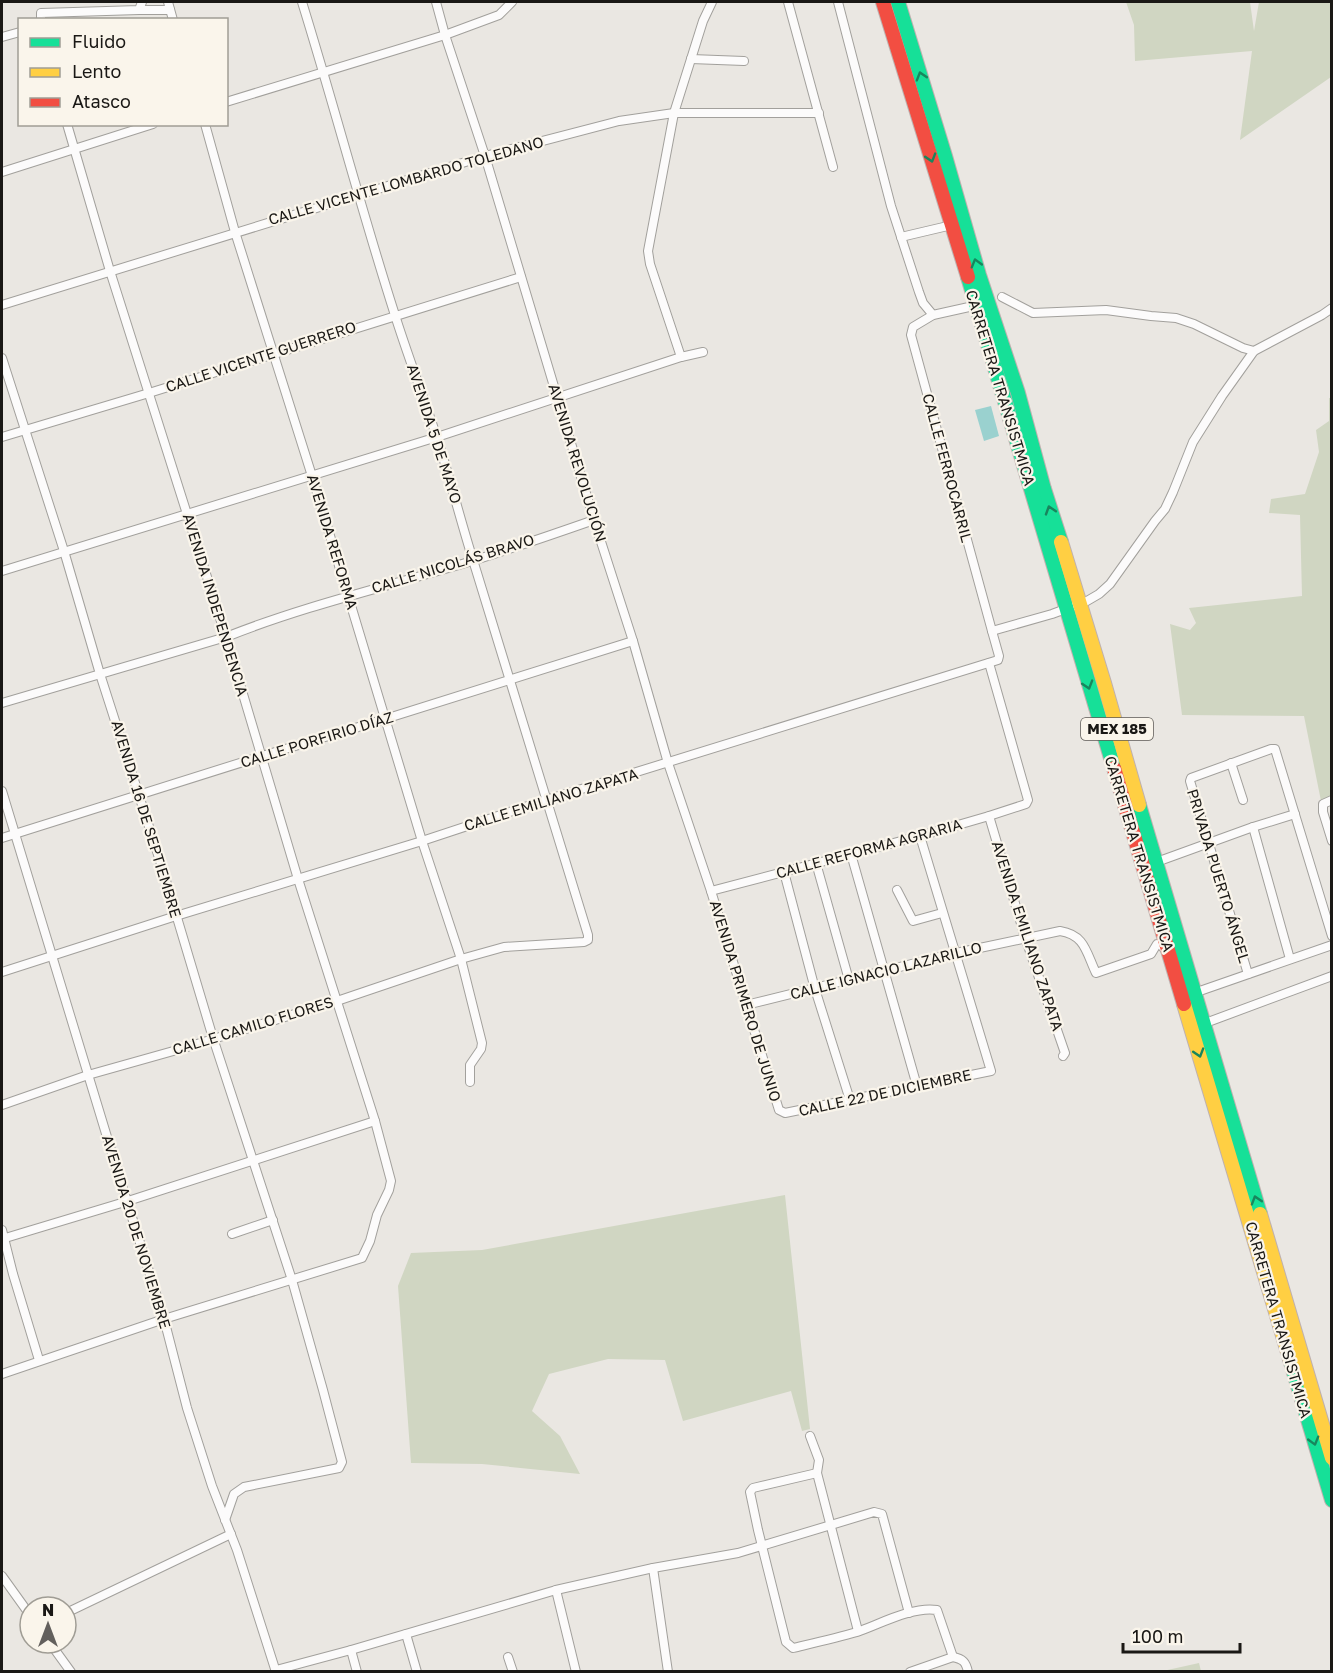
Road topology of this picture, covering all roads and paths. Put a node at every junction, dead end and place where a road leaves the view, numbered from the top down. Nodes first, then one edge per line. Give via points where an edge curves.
1 (302, 2) edge
2 (436, 2) edge
3 (512, 2) edge
4 (712, 2) edge
5 (788, 2) edge
6 (838, 2) edge
7 (883, 2) edge
8 (898, 2) edge
9 (141, 6) edge
10 (169, 6) edge
11 (41, 18) edge
12 (18, 33) edge
13 (446, 35) junction
14 (2, 37) edge
15 (691, 59) junction
16 (744, 61) dead end
17 (324, 72) junction
18 (228, 101) edge
19 (674, 113) junction
20 (819, 113) junction
21 (68, 126) edge
22 (147, 126) edge
23 (206, 126) edge
24 (74, 149) junction
25 (485, 156) junction
26 (833, 168) dead end
27 (2, 172) edge
28 (358, 195) junction
29 (952, 225) junction
30 (235, 232) junction
31 (901, 237) junction
32 (110, 271) junction
33 (521, 277) junction
34 (1002, 297) dead end
35 (2, 305) edge
36 (969, 307) dead end
37 (1332, 308) edge
38 (394, 315) junction
39 (933, 315) junction
40 (1254, 351) junction
41 (703, 352) dead end
42 (272, 353) junction
43 (2, 357) edge
44 (681, 357) junction
45 (149, 393) junction
46 (557, 398) junction
47 (24, 429) junction
48 (2, 437) edge
49 (437, 438) junction
50 (312, 476) junction
51 (187, 515) junction
52 (594, 520) junction
53 (1046, 540) junction
54 (64, 551) junction
55 (473, 560) junction
56 (2, 571) edge
57 (348, 596) junction
58 (1080, 604) junction
59 (1066, 609) junction
60 (992, 631) junction
61 (226, 637) junction
62 (633, 641) junction
63 (989, 663) junction
64 (100, 674) junction
65 (511, 679) junction
66 (1104, 683) junction
67 (2, 703) edge
68 (385, 720) junction
69 (262, 756) junction
70 (668, 763) junction
71 (1231, 763) junction
72 (2, 791) edge
73 (138, 796) junction
74 (546, 800) junction
75 (1243, 800) dead end
76 (1332, 800) edge
77 (1295, 814) junction
78 (989, 816) junction
79 (1253, 827) junction
80 (15, 834) junction
81 (920, 836) junction
82 (2, 838) edge
83 (422, 841) junction
84 (1332, 841) edge
85 (1209, 843) junction
86 (851, 854) junction
87 (816, 863) junction
88 (1149, 865) junction
89 (784, 872) junction
90 (298, 879) junction
91 (897, 890) dead end
92 (711, 891) junction
93 (942, 913) junction
94 (176, 916) junction
95 (1332, 936) edge
96 (1025, 937) junction
97 (1332, 945) edge
98 (504, 947) joint
99 (956, 953) junction
100 (1168, 954) junction
101 (52, 956) junction
102 (461, 959) junction
103 (1290, 959) junction
104 (885, 970) junction
105 (2, 972) edge
106 (1248, 974) junction
107 (1332, 976) edge
108 (849, 980) junction
109 (815, 989) junction
110 (1197, 992) junction
111 (336, 1001) junction
112 (746, 1005) junction
113 (1202, 1024) junction
114 (213, 1038) junction
115 (1064, 1056) dead end
116 (88, 1075) junction
117 (470, 1082) dead end
118 (917, 1086) junction
119 (850, 1100) junction
120 (2, 1105) edge
121 (779, 1110) joint
122 (375, 1121) junction
123 (252, 1161) junction
124 (128, 1201) junction
125 (273, 1220) junction
126 (232, 1234) dead end
127 (2, 1236) edge
128 (292, 1280) junction
129 (164, 1319) junction
130 (39, 1360) junction
131 (2, 1374) edge
132 (810, 1436) dead end
133 (1332, 1458) edge
134 (817, 1473) junction
135 (1332, 1500) edge
136 (225, 1520) junction
137 (831, 1524) junction
138 (231, 1534) junction
139 (762, 1546) junction
140 (653, 1568) junction
141 (2, 1576) edge
142 (556, 1590) junction
143 (18, 1598) edge
144 (78, 1607) edge
145 (909, 1613) junction
146 (858, 1631) junction
147 (406, 1634) junction
148 (351, 1650) junction
149 (59, 1655) edge
150 (508, 1657) dead end
151 (953, 1657) junction
152 (71, 1671) edge
153 (276, 1671) edge
154 (357, 1671) edge
155 (417, 1671) edge
156 (513, 1671) edge
157 (576, 1671) edge
158 (668, 1671) edge
159 (910, 1671) edge
160 (968, 1671) edge

1 - 17 street, AVENIDA 5 DE MAYO
2 - 13 street, AVENIDA REVOLUCIÓN
3 - 13 street via 498,15
4 - 15 street
5 - 20 street
6 - 31 street
7 -> 29 main road, CARRETERA TRANSISTMICA / MEX 185
58 -> 8 main road, CARRETERA TRANSISTMICA / MEX 185
9 - 10 street
9 - 11 street via 40,13
12 - 14 street
13 - 17 street
13 - 25 street, AVENIDA REVOLUCIÓN
15 - 16 street
15 - 19 street
17 - 18 street
17 - 28 street, AVENIDA 5 DE MAYO
19 - 20 street, CALLE VICENTE LOMBARDO TOLEDANO
19 - 25 street, CALLE VICENTE LOMBARDO TOLEDANO via 619,121
19 - 44 street via 648,251
20 - 26 street
21 - 24 street, AVENIDA INDEPENDENCIA
22 - 24 street
23 - 30 street, AVENIDA REFORMA
24 - 27 street
24 - 32 street, AVENIDA INDEPENDENCIA
25 - 28 street, CALLE VICENTE LOMBARDO TOLEDANO
25 - 33 street, AVENIDA REVOLUCIÓN
28 - 30 street, CALLE VICENTE LOMBARDO TOLEDANO
28 - 38 street, AVENIDA 5 DE MAYO
29 - 31 street
29 - 53 main road, CARRETERA TRANSISTMICA / MEX 185
30 - 32 street, CALLE VICENTE LOMBARDO TOLEDANO
30 - 42 street, AVENIDA REFORMA
31 - 39 street via 923,303
32 - 35 street, CALLE VICENTE LOMBARDO TOLEDANO
32 - 45 street, AVENIDA INDEPENDENCIA
33 - 38 street, CALLE VICENTE GUERRERO
33 - 46 street, AVENIDA REVOLUCIÓN
34 - 40 street via 1033,314 1106,310 1176,318
36 - 39 street, CALLE FERROCARRIL
37 - 40 street
38 - 42 street, CALLE VICENTE GUERRERO
38 - 49 street, AVENIDA 5 DE MAYO
39 - 60 street, CALLE FERROCARRIL via 913,327 911,335
40 - 58 street via 1193,442 1165,509 1110,584
41 - 44 street
42 - 45 street, CALLE VICENTE GUERRERO
42 - 50 street, AVENIDA REFORMA
43 - 47 street, AVENIDA 16 DE SEPTIEMBRE
44 - 46 street
45 - 47 street, CALLE VICENTE GUERRERO
45 - 51 street, AVENIDA INDEPENDENCIA
46 - 49 street
46 - 52 street, AVENIDA REVOLUCIÓN
47 - 48 street, CALLE VICENTE GUERRERO
47 - 54 street, AVENIDA 16 DE SEPTIEMBRE
49 - 50 street
49 - 55 street, AVENIDA 5 DE MAYO
50 - 51 street
50 - 57 street, AVENIDA REFORMA
51 - 54 street
51 - 61 street, AVENIDA INDEPENDENCIA
52 - 55 street, CALLE NICOLÁS BRAVO
52 - 62 street, AVENIDA REVOLUCIÓN
53 - 58 main road via 1054,551 1068,596
53 - 59 main road, CARRETERA TRANSISTMICA / MEX 185
54 - 56 street
54 - 64 street, AVENIDA 16 DE SEPTIEMBRE
55 - 57 street, CALLE NICOLÁS BRAVO
55 - 65 street, AVENIDA 5 DE MAYO
57 - 61 street, CALLE NICOLÁS BRAVO
57 - 68 street, AVENIDA REFORMA
58 - 59 street
58 - 66 main road, CARRETERA TRANSISTMICA / MEX 185
59 - 60 street
59 - 66 main road via 1077,619 1098,677
59 -> 88 main road, CARRETERA TRANSISTMICA / MEX 185
60 - 63 street via 999,659
61 - 64 street, CALLE NICOLÁS BRAVO
61 - 69 street, AVENIDA INDEPENDENCIA
62 - 65 street, CALLE PORFIRIO DÍAZ
62 - 70 street, AVENIDA REVOLUCIÓN
63 - 70 street, CALLE EMILIANO ZAPATA
63 - 78 street, CALLE REFORMA AGRARIA via 1028,800
64 - 67 street, CALLE NICOLÁS BRAVO
64 - 73 street, AVENIDA 16 DE SEPTIEMBRE
65 - 68 street, CALLE PORFIRIO DÍAZ
65 - 74 street, AVENIDA 5 DE MAYO
66 - 88 main road, CARRETERA TRANSISTMICA / MEX 185
68 - 69 street, CALLE PORFIRIO DÍAZ
68 - 83 street, AVENIDA REFORMA
69 - 73 street, CALLE PORFIRIO DÍAZ
69 - 90 street, AVENIDA INDEPENDENCIA
70 - 74 street, CALLE EMILIANO ZAPATA
70 - 92 street, AVENIDA REVOLUCIÓN
71 - 75 street
71 - 77 street via 1275,749
71 - 85 street, PRIVADA PUERTO ÁNGEL via 1191,778
72 - 80 street, AVENIDA 20 DE NOVIEMBRE
73 - 80 street, CALLE PORFIRIO DÍAZ
73 - 94 street, AVENIDA 16 DE SEPTIEMBRE
74 - 83 street, CALLE EMILIANO ZAPATA
74 - 98 street, AVENIDA 5 DE MAYO via 588,940
76 - 84 street via 1323,804
77 - 79 street
77 - 95 street
78 - 81 street, CALLE REFORMA AGRARIA
78 - 96 street, AVENIDA EMILIANO ZAPATA
79 - 85 street
79 - 103 street
80 - 82 street, CALLE PORFIRIO DÍAZ
80 - 101 street, AVENIDA 20 DE NOVIEMBRE
81 - 86 street, CALLE REFORMA AGRARIA
81 - 93 street
83 - 90 street, CALLE EMILIANO ZAPATA
83 - 102 street, AVENIDA REFORMA
85 - 88 street
85 - 106 street, PRIVADA PUERTO ÁNGEL
86 - 87 street, CALLE REFORMA AGRARIA
86 - 104 street
87 - 89 street, CALLE REFORMA AGRARIA
87 - 108 street
88 - 100 main road, CARRETERA TRANSISTMICA / MEX 185
88 - 110 main road, CARRETERA TRANSISTMICA / MEX 185
89 - 92 street, CALLE REFORMA AGRARIA
89 - 109 street
90 - 94 street, CALLE EMILIANO ZAPATA
90 - 111 street, AVENIDA INDEPENDENCIA
91 - 93 street via 913,921
92 - 112 street, AVENIDA PRIMERO DE JUNIO
93 - 99 street
94 - 101 street, CALLE EMILIANO ZAPATA
94 - 114 street, AVENIDA 16 DE SEPTIEMBRE
96 - 99 street, CALLE IGNACIO LAZARILLO
96 - 100 street, CALLE IGNACIO LAZARILLO via 1071,933 1082,941 1096,973 1151,954 1157,944
96 - 115 street, AVENIDA EMILIANO ZAPATA
97 - 103 street
98 - 102 street, CALLE CAMILO FLORES
99 - 104 street, CALLE IGNACIO LAZARILLO
99 - 118 street, CALLE 22 DE DICIEMBRE via 991,1071
100 - 113 main road, CARRETERA TRANSISTMICA via 1179,968 1190,1005
101 - 105 street, CALLE EMILIANO ZAPATA
101 - 116 street, AVENIDA 20 DE NOVIEMBRE
102 - 111 street, CALLE CAMILO FLORES
102 - 117 street, AVENIDA REFORMA via 482,1042 470,1065
103 - 106 street
104 - 108 street, CALLE IGNACIO LAZARILLO
104 - 118 street
106 - 110 street
107 - 113 street
108 - 109 street, CALLE IGNACIO LAZARILLO
109 - 112 street, CALLE IGNACIO LAZARILLO
109 - 119 street
110 - 113 main road, CARRETERA TRANSISTMICA / MEX 185
111 - 114 street, CALLE CAMILO FLORES
111 - 122 street, AVENIDA INDEPENDENCIA
112 - 121 street, AVENIDA PRIMERO DE JUNIO
133 -> 113 main road, CARRETERA TRANSISTMICA / MEX 185
113 -> 135 main road, CARRETERA TRANSISTMICA / MEX 185
114 - 116 street, CALLE CAMILO FLORES
114 - 123 street, AVENIDA 16 DE SEPTIEMBRE
116 - 120 street, CALLE CAMILO FLORES
116 - 124 street, AVENIDA 20 DE NOVIEMBRE
118 - 119 street, CALLE 22 DE DICIEMBRE
119 - 121 street, CALLE 22 DE DICIEMBRE via 785,1113
122 - 123 street
122 - 128 street, AVENIDA INDEPENDENCIA via 391,1181 362,1258
123 - 124 street
123 - 125 street, AVENIDA 16 DE SEPTIEMBRE
124 - 127 street
124 - 129 street, AVENIDA 20 DE NOVIEMBRE
125 - 126 street
125 - 128 street, AVENIDA 16 DE SEPTIEMBRE
127 - 130 street
128 - 129 street
128 - 136 street, AVENIDA 16 DE SEPTIEMBRE via 342,1462 339,1468 244,1487 234,1494
129 - 130 street
129 - 136 street, AVENIDA 20 DE NOVIEMBRE via 187,1408
130 - 131 street
132 - 134 street via 819,1460
134 - 137 street
134 - 139 street via 753,1488 750,1492
136 - 138 street, AVENIDA 20 DE NOVIEMBRE
137 - 139 street
137 - 145 street via 874,1512 882,1514
137 - 146 street
138 - 144 street
138 - 153 street, AVENIDA 20 DE NOVIEMBRE
139 - 140 street
139 - 146 street via 786,1642 793,1648
140 - 142 street
140 - 158 street
141 - 143 street
142 - 147 street
142 - 157 street
145 - 146 street
145 - 151 street via 937,1610
147 - 148 street
147 - 155 street
148 - 153 street
148 - 154 street
149 - 152 street
150 - 156 street
151 - 159 street
151 - 160 street via 962,1659

